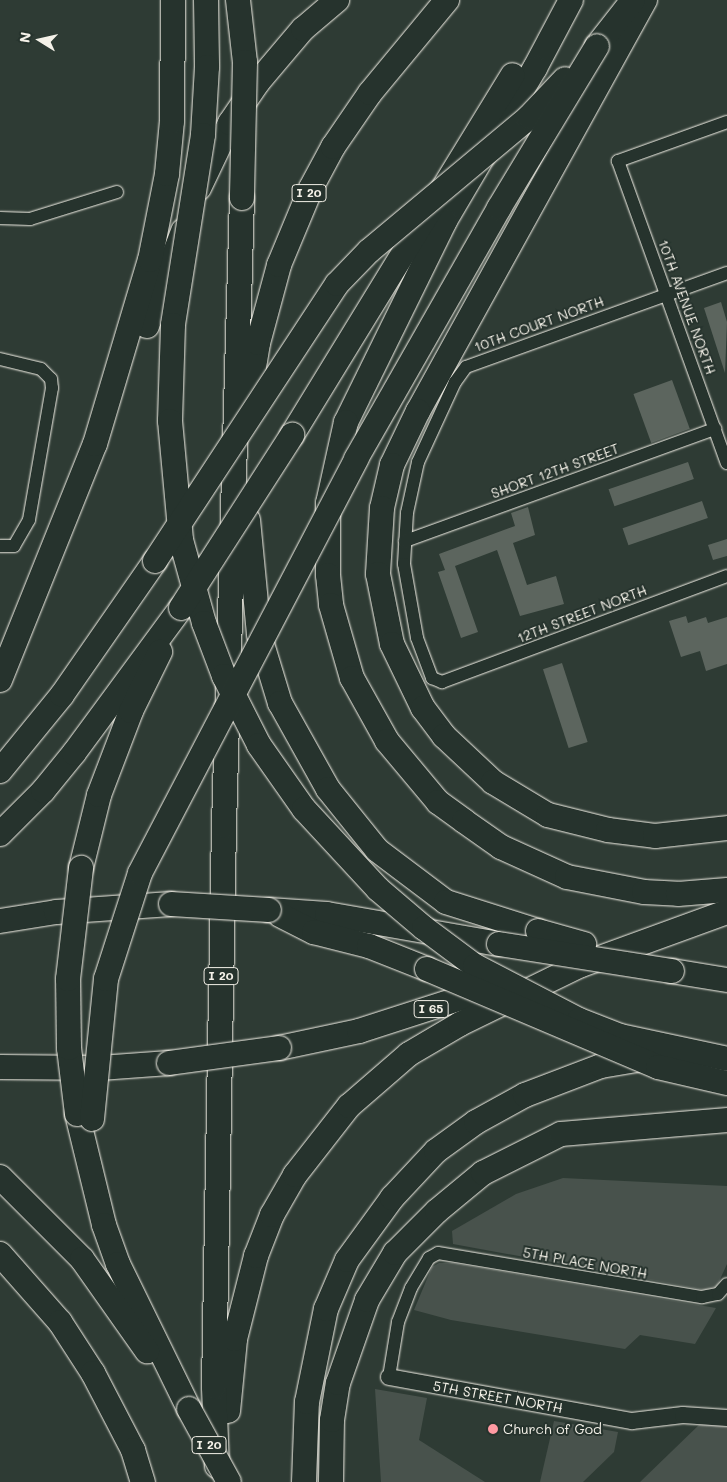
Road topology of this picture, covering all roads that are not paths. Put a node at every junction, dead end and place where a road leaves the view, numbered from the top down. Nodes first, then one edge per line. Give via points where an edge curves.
1 (173, 0) edge
2 (206, 0) edge
3 (238, 0) edge
4 (337, 0) edge
5 (447, 0) edge
6 (560, 0) edge
7 (570, 0) edge
8 (634, 0) edge
9 (645, 0) edge
10 (597, 46) junction
11 (727, 122) edge
12 (117, 192) dead end
13 (0, 218) edge
14 (727, 273) edge
15 (666, 294) junction
16 (0, 359) edge
17 (245, 421) junction
18 (715, 429) junction
19 (95, 444) junction
20 (727, 463) edge
21 (237, 470) junction
22 (405, 540) junction
23 (0, 546) edge
24 (727, 576) edge
25 (181, 608) junction
26 (0, 680) edge
27 (448, 681) joint
28 (0, 771) edge
29 (727, 828) edge
30 (0, 834) edge
31 (727, 890) edge
32 (269, 910) junction
33 (727, 912) edge
34 (0, 921) edge
35 (581, 965) junction
36 (672, 971) junction
37 (727, 980) edge
38 (727, 1047) edge
39 (727, 1059) edge
40 (0, 1066) edge
41 (727, 1083) edge
42 (727, 1120) edge
43 (0, 1177) edge
44 (92, 1181) junction
45 (0, 1254) edge
46 (726, 1287) edge
47 (389, 1377) joint
48 (189, 1409) junction
49 (727, 1418) edge
50 (144, 1482) edge
51 (219, 1482) edge
52 (229, 1482) edge
53 (304, 1482) edge
54 (331, 1482) edge

1 - 19 highway via 172,121 160,216 138,304
2 - 39 highway, bridge via 203,135 173,325 170,421 181,540 204,623 224,676 259,745 304,809 378,889 424,928 476,966 579,1020 620,1036
3 - 21 highway, bridge via 245,62
4 - 19 highway via 303,30 258,82 230,123 209,162 120,397
5 - 17 highway, I 20 via 370,93 333,147 312,188 279,265 267,306
6 - 25 highway, I 20, bridge via 404,248 292,435
7 - 31 highway via 535,68 445,221 346,422 328,504 331,605 352,678 387,741 438,802 464,821 501,846 567,877 644,892 678,894
8 - 10 highway
9 - 29 highway via 418,411 392,465 381,518 378,574 392,644 423,708 444,736 493,782 548,815 608,830 655,836
10 - 28 highway, bridge via 529,117 369,251 337,284 155,561 62,695
10 - 44 highway, bridge via 499,208 356,459 140,873 106,979 92,1096
11 - 15 street, 10TH AVENUE NORTH via 618,161
12 - 13 street via 30,219
14 - 15 street, 10TH COURT NORTH
15 - 18 street, 10TH AVENUE NORTH
15 - 22 street, 10TH COURT NORTH via 466,368 455,382 418,462
16 - 23 street via 34,366 47,374 52,393 29,520 14,546
17 - 21 highway, I 20
17 - 36 highway, bridge via 249,556 258,634 280,703 323,781 377,850 446,902
18 - 20 street, 10TH AVENUE NORTH
18 - 22 street, SHORT 12TH STREET
19 - 26 highway
21 - 51 highway, I 20 via 224,836 214,1387
22 - 27 street, 10TH COURT NORTH via 407,592 417,638 432,678
24 - 27 street, 12TH STREET NORTH
25 - 30 highway via 43,792
25 - 44 highway, I 20, bridge via 114,755 99,795 81,868 68,979 69,1048 77,1114
32 - 34 highway, bridge via 171,904 56,912
32 - 36 highway, bridge via 327,914
32 - 41 highway, bridge via 314,932 369,946 427,969 658,1067
33 - 35 highway, I 65
35 - 40 highway, I 65, bridge via 494,988 359,1032 279,1048 169,1063 100,1068
35 - 51 highway via 460,1024 409,1054 349,1106 295,1175 272,1215 243,1300 235,1339
36 - 37 highway
38 - 53 highway via 601,1066 564,1078 524,1095 476,1122 436,1151 374,1219 347,1260 326,1309 307,1402
42 - 54 highway via 561,1134 483,1173 438,1211 395,1253 379,1276 360,1317 338,1383 332,1420
43 - 48 highway via 82,1259
44 - 48 highway, I 20 via 118,1264
45 - 50 highway via 60,1322 91,1369 133,1450
46 - 47 street, 5TH PLACE NORTH via 718,1294 702,1297 438,1253 429,1258 411,1288 398,1322
47 - 49 street, 5TH STREET NORTH via 632,1420 683,1415
48 - 52 highway, I 20, bridge

